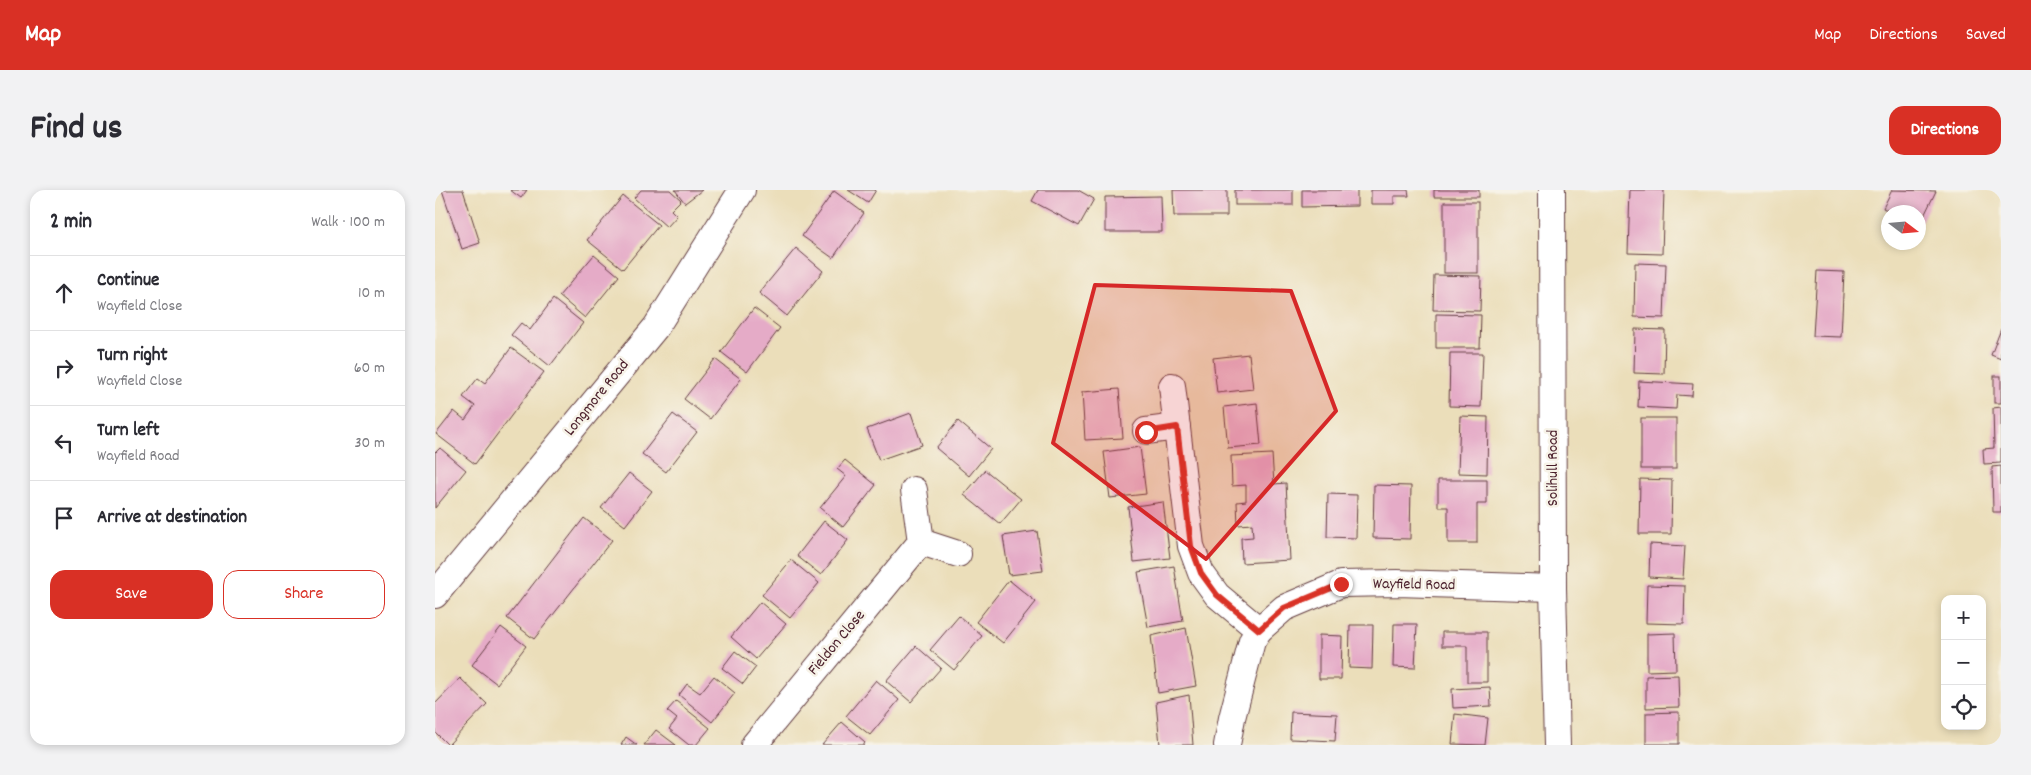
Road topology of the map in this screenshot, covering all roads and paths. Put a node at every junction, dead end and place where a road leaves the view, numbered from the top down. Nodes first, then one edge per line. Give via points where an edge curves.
1 (742, 190) edge
2 (1552, 190) edge
3 (1172, 386) dead end
4 (1177, 427) junction
5 (1146, 432) dead end
6 (914, 490) dead end
7 (921, 542) junction
8 (958, 554) dead end
9 (1553, 588) junction
10 (435, 596) edge
11 (1259, 630) junction
12 (754, 745) edge
13 (1227, 745) edge
14 (1557, 745) edge

1 - 10 street, Longmore Road via 655,327
2 - 9 street, Solihull Road
3 - 4 street
4 - 5 street
4 - 11 street via 1191,546 1201,573 1217,595
6 - 7 street
7 - 8 street
7 - 12 street, Fieldon Close
9 - 11 street, Wayfield Road via 1341,584 1284,608
9 - 14 street, Solihull Road
11 - 13 street, Wayfield Road via 1245,663

